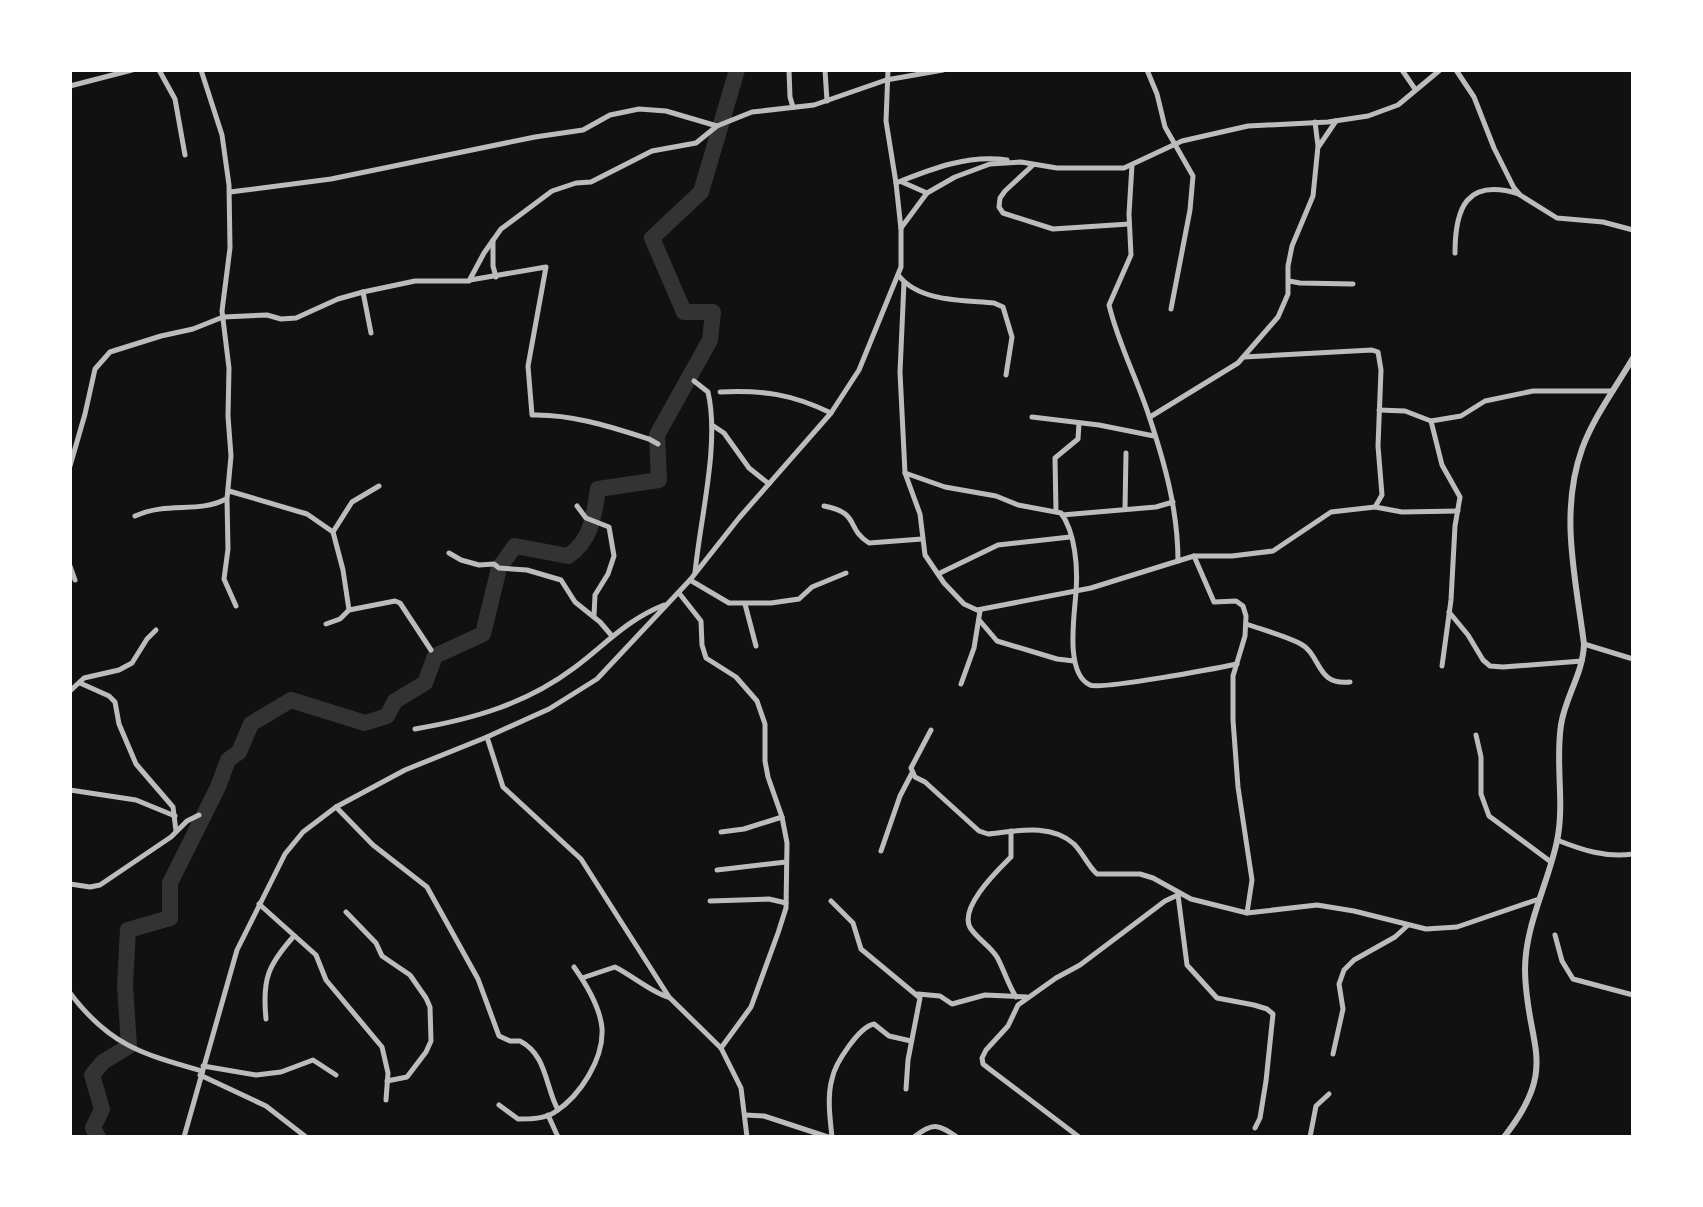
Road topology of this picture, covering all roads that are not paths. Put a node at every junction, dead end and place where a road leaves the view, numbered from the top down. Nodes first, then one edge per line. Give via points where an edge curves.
1 (132, 70) edge
2 (159, 70) edge
3 (201, 70) edge
4 (789, 70) edge
5 (825, 70) edge
6 (888, 70) edge
7 (943, 70) edge
8 (1147, 70) edge
9 (1402, 70) edge
10 (1440, 70) edge
11 (1456, 70) edge
12 (886, 80) junction
13 (70, 86) edge
14 (1415, 89) junction
15 (827, 101) junction
16 (793, 107) junction
17 (1337, 121) junction
18 (1315, 122) junction
19 (717, 126) junction
20 (1173, 145) junction
21 (1318, 146) junction
22 (185, 155) dead end
23 (1021, 162) junction
24 (1034, 164) junction
25 (1132, 165) junction
26 (898, 182) junction
27 (230, 192) junction
28 (927, 193) junction
29 (1520, 195) junction
30 (1129, 224) junction
31 (901, 229) junction
32 (1633, 230) edge
33 (493, 240) junction
34 (1455, 253) dead end
35 (899, 276) junction
36 (496, 277) junction
37 (469, 281) junction
38 (1289, 281) junction
39 (904, 282) junction
40 (1353, 284) dead end
41 (363, 292) junction
42 (1171, 309) dead end
43 (223, 317) junction
44 (371, 333) dead end
45 (1244, 357) junction
46 (1633, 358) edge
47 (1006, 375) dead end
48 (694, 381) dead end
49 (1614, 391) junction
50 (720, 392) dead end
51 (1379, 410) junction
52 (831, 413) junction
53 (1032, 417) dead end
54 (1149, 417) junction
55 (1431, 421) junction
56 (1079, 423) junction
57 (712, 425) junction
58 (1154, 436) junction
59 (658, 444) dead end
60 (1126, 453) dead end
61 (70, 466) edge
62 (905, 473) junction
63 (769, 484) junction
64 (379, 486) dead end
65 (229, 491) junction
66 (227, 499) junction
67 (1173, 502) junction
68 (577, 506) dead end
69 (824, 506) dead end
70 (1375, 507) junction
71 (1125, 509) junction
72 (1458, 511) junction
73 (1059, 513) junction
74 (135, 516) dead end
75 (333, 532) junction
76 (1070, 537) junction
77 (922, 539) junction
78 (449, 553) dead end
79 (1194, 556) junction
80 (1178, 561) junction
81 (70, 566) edge
82 (846, 573) dead end
83 (938, 574) junction
84 (692, 577) junction
85 (75, 580) dead end
86 (1076, 592) junction
87 (679, 593) junction
88 (668, 603) junction
89 (745, 604) junction
90 (236, 606) dead end
91 (349, 610) junction
92 (980, 611) junction
93 (1449, 612) junction
94 (594, 617) junction
95 (980, 621) junction
96 (326, 624) dead end
97 (1246, 624) junction
98 (156, 630) dead end
99 (612, 636) junction
100 (1584, 644) junction
101 (756, 646) dead end
102 (431, 650) dead end
103 (1633, 659) edge
104 (1074, 661) junction
105 (1583, 661) junction
106 (1237, 664) junction
107 (1442, 666) dead end
108 (1350, 682) dead end
109 (80, 683) junction
110 (961, 684) dead end
111 (70, 691) edge
112 (415, 729) dead end
113 (931, 730) dead end
114 (1476, 735) dead end
115 (487, 737) junction
116 (912, 773) junction
117 (70, 790) edge
118 (336, 807) junction
119 (199, 815) dead end
120 (175, 816) junction
121 (782, 817) junction
122 (176, 831) junction
123 (1011, 831) junction
124 (721, 832) dead end
125 (1557, 840) junction
126 (881, 851) dead end
127 (1633, 854) edge
128 (786, 862) junction
129 (1551, 862) junction
130 (717, 870) dead end
131 (70, 884) edge
132 (1180, 894) junction
133 (1539, 899) junction
134 (710, 901) dead end
135 (831, 901) dead end
136 (786, 903) junction
137 (259, 904) junction
138 (346, 912) dead end
139 (1247, 913) junction
140 (1407, 926) junction
141 (1555, 935) dead end
142 (294, 936) junction
143 (574, 967) dead end
144 (582, 978) junction
145 (70, 993) edge
146 (918, 994) junction
147 (1633, 995) edge
148 (669, 997) junction
149 (1016, 997) junction
150 (1028, 997) junction
151 (266, 1019) dead end
152 (911, 1041) junction
153 (721, 1048) junction
154 (1333, 1054) dead end
155 (202, 1071) junction
156 (336, 1075) dead end
157 (387, 1081) junction
158 (906, 1089) dead end
159 (1329, 1094) dead end
160 (386, 1100) dead end
161 (499, 1105) dead end
162 (558, 1110) junction
163 (548, 1115) junction
164 (745, 1115) junction
165 (1255, 1128) dead end
166 (184, 1137) edge
167 (306, 1137) edge
168 (558, 1137) edge
169 (747, 1137) edge
170 (830, 1137) edge
171 (914, 1137) edge
172 (957, 1137) edge
173 (1079, 1137) edge
174 (1310, 1137) edge
175 (1504, 1137) edge

1 - 13 street
2 - 22 street via 175,99
3 - 27 street via 222,135
4 - 16 street
5 - 15 street
6 - 12 street
7 - 12 street
8 - 20 street
9 - 14 street
10 - 14 street
11 - 29 street
12 - 15 street
12 - 26 street via 886,121
14 - 17 street via 1395,107
15 - 16 street
16 - 19 street via 752,112
17 - 18 street
17 - 21 street
18 - 20 street via 1248,126
18 - 21 street
19 - 27 street via 666,111 632,110 569,133 331,179
19 - 33 street via 696,143 652,151 591,182 552,191
20 - 25 street
20 - 42 street via 1193,179
21 - 38 street via 1312,201 1292,246
23 - 24 street
23 - 26 street via 976,159
23 - 28 street via 990,164
24 - 25 street via 1119,169
24 - 30 street via 1000,198 1003,213 1053,229
25 - 30 street
26 - 28 street
26 - 31 street
27 - 43 street
28 - 31 street
29 - 32 street via 1557,218
29 - 34 street via 1502,189 1472,195 1458,216
30 - 54 street via 1131,255 1109,305
31 - 35 street
33 - 36 street
33 - 37 street
35 - 39 street
35 - 52 street via 859,370
36 - 37 street
36 - 59 street via 546,267 528,366 532,415 585,420
37 - 41 street via 415,281
38 - 40 street
38 - 45 street via 1278,317
39 - 47 street via 922,293 1003,307 1012,337
39 - 62 street via 900,372
41 - 43 street via 296,318
41 - 44 street
43 - 61 street via 101,359
43 - 65 street via 229,368
45 - 51 street via 1374,350 1381,361
45 - 54 street
46 - 49 street
48 - 57 street via 708,392
49 - 55 street via 1533,391
49 - 100 street via 1582,448 1569,510
50 - 52 street via 776,392
51 - 55 street via 1405,411
51 - 70 street via 1382,495
52 - 63 street
53 - 56 street
54 - 58 street
55 - 72 street via 1442,465 1460,497
56 - 58 street
56 - 73 street via 1078,439 1055,458
57 - 63 street
57 - 84 street
58 - 67 street
60 - 71 street
62 - 73 street
62 - 77 street via 920,514
63 - 84 street
64 - 75 street via 352,502
65 - 66 street
65 - 75 street via 307,514
66 - 74 street via 206,507 151,508
66 - 90 street via 224,579
67 - 71 street
67 - 80 street
68 - 94 street via 586,518 609,527 613,539 612,565 595,595
69 - 77 street via 844,511 869,543
70 - 72 street
70 - 79 street via 1331,512 1273,551
71 - 73 street
72 - 93 street
73 - 76 street
75 - 91 street
76 - 83 street via 998,545
76 - 86 street
77 - 83 street
78 - 94 street via 479,565 551,575
79 - 80 street
79 - 97 street via 1214,602 1236,601 1243,606
80 - 86 street
81 - 85 street
82 - 89 street via 812,587 799,599
83 - 92 street via 964,604
84 - 87 street
84 - 89 street via 729,603
86 - 92 street
86 - 104 street
87 - 88 street
87 - 121 street via 701,621 706,658 736,677 757,701 765,724 768,777
88 - 99 street via 641,614
88 - 115 street via 597,679 549,709
89 - 101 street
91 - 96 street
91 - 102 street via 400,603
92 - 95 street
93 - 105 street via 1490,666
93 - 107 street
94 - 99 street
95 - 104 street via 997,641
95 - 110 street
97 - 106 street
97 - 108 street via 1301,644 1328,677
98 - 109 street via 132,663
99 - 112 street via 524,699 456,722
100 - 103 street
100 - 105 street
104 - 106 street via 1091,686
105 - 125 street via 1561,722
106 - 139 street via 1233,720 1252,880
109 - 111 street
109 - 120 street via 115,702 136,764 166,797
113 - 116 street
114 - 129 street via 1484,808
115 - 118 street via 405,770
115 - 148 street via 503,787 581,859
116 - 123 street via 979,831
116 - 126 street
117 - 120 street via 136,800
118 - 137 street via 285,854
118 - 162 street via 373,845 427,887 478,979 499,1036 520,1041 543,1065
119 - 122 street
120 - 122 street
121 - 124 street
121 - 128 street
122 - 131 street via 100,885
123 - 132 street via 1063,836 1097,874 1140,874
123 - 149 street via 1011,857 971,905 969,922 996,955
125 - 127 street via 1586,852
125 - 129 street
128 - 130 street
128 - 136 street
129 - 133 street
132 - 139 street
132 - 150 street
132 - 165 street via 1187,965 1217,998 1273,1014
133 - 140 street via 1457,927
133 - 175 street via 1525,971 1538,1054 1536,1076 1530,1097
134 - 136 street
135 - 146 street via 853,923 861,949
136 - 153 street via 751,1007
137 - 142 street
137 - 155 street via 237,950
138 - 157 street via 382,956 410,975 430,1007 431,1041 426,1052 407,1077
139 - 140 street via 1317,905
140 - 154 street via 1344,970 1339,984 1343,1009
141 - 147 street via 1573,979
142 - 151 street via 268,969
142 - 157 street via 316,955 326,980 382,1047
143 - 144 street
144 - 148 street via 615,967 653,993
144 - 162 street via 602,1028 600,1045 582,1087
145 - 155 street via 106,1032 138,1052
146 - 149 street via 940,996 952,1004 985,995
146 - 152 street via 921,1003
148 - 153 street
149 - 150 street
150 - 173 street via 986,1050 983,1064
152 - 158 street
152 - 170 street via 889,1036 874,1024 864,1027 831,1081
153 - 164 street via 741,1088
155 - 156 street via 256,1075 313,1060
155 - 166 street
155 - 167 street via 266,1106
157 - 160 street
159 - 174 street via 1316,1106
161 - 163 street via 518,1119
162 - 163 street
163 - 168 street
164 - 169 street
164 - 170 street
171 - 172 street via 933,1126

